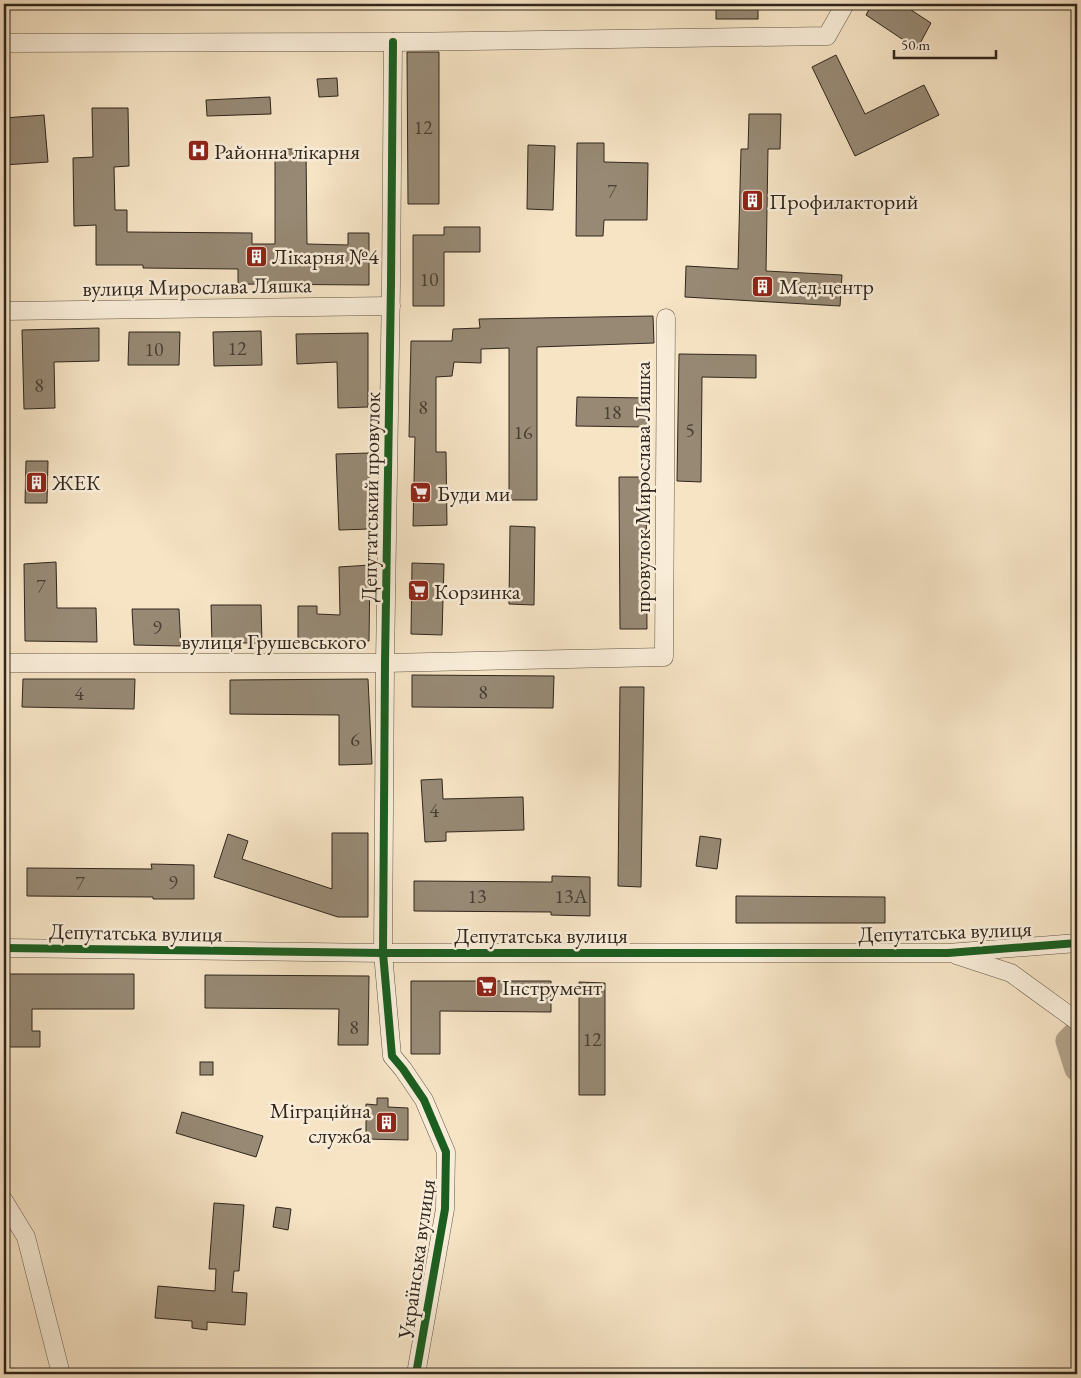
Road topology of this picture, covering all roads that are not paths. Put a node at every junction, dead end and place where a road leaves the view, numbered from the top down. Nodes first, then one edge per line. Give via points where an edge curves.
1 (846, 4) edge
2 (393, 42) junction
3 (4, 43) edge
4 (391, 306) junction
5 (4, 311) edge
6 (666, 318) dead end
7 (664, 657) joint
8 (4, 663) edge
9 (385, 663) junction
10 (1077, 942) edge
11 (4, 948) edge
12 (383, 953) junction
13 (948, 953) junction
14 (1077, 1021) edge
15 (4, 1201) edge
16 (60, 1374) edge
17 (416, 1374) edge

1 - 2 street via 827,36
2 - 3 street
2 - 4 street, Депутатський провулок
4 - 5 street, вулиця Мирослава Ляшка
4 - 9 street, Депутатський провулок
6 - 7 street, провулок Мирослава Ляшка
7 - 9 street, вулиця Грушевського
8 - 9 street, вулиця Грушевського
9 - 12 street, Депутатський провулок
10 - 13 street, Депутатська вулиця
11 - 12 street, Депутатська вулиця
12 - 13 street, Депутатська вулиця
12 - 17 street, Українська вулиця via 392,1056 424,1100 446,1152 445,1209
13 - 14 street via 1011,973
15 - 16 street via 26,1237

